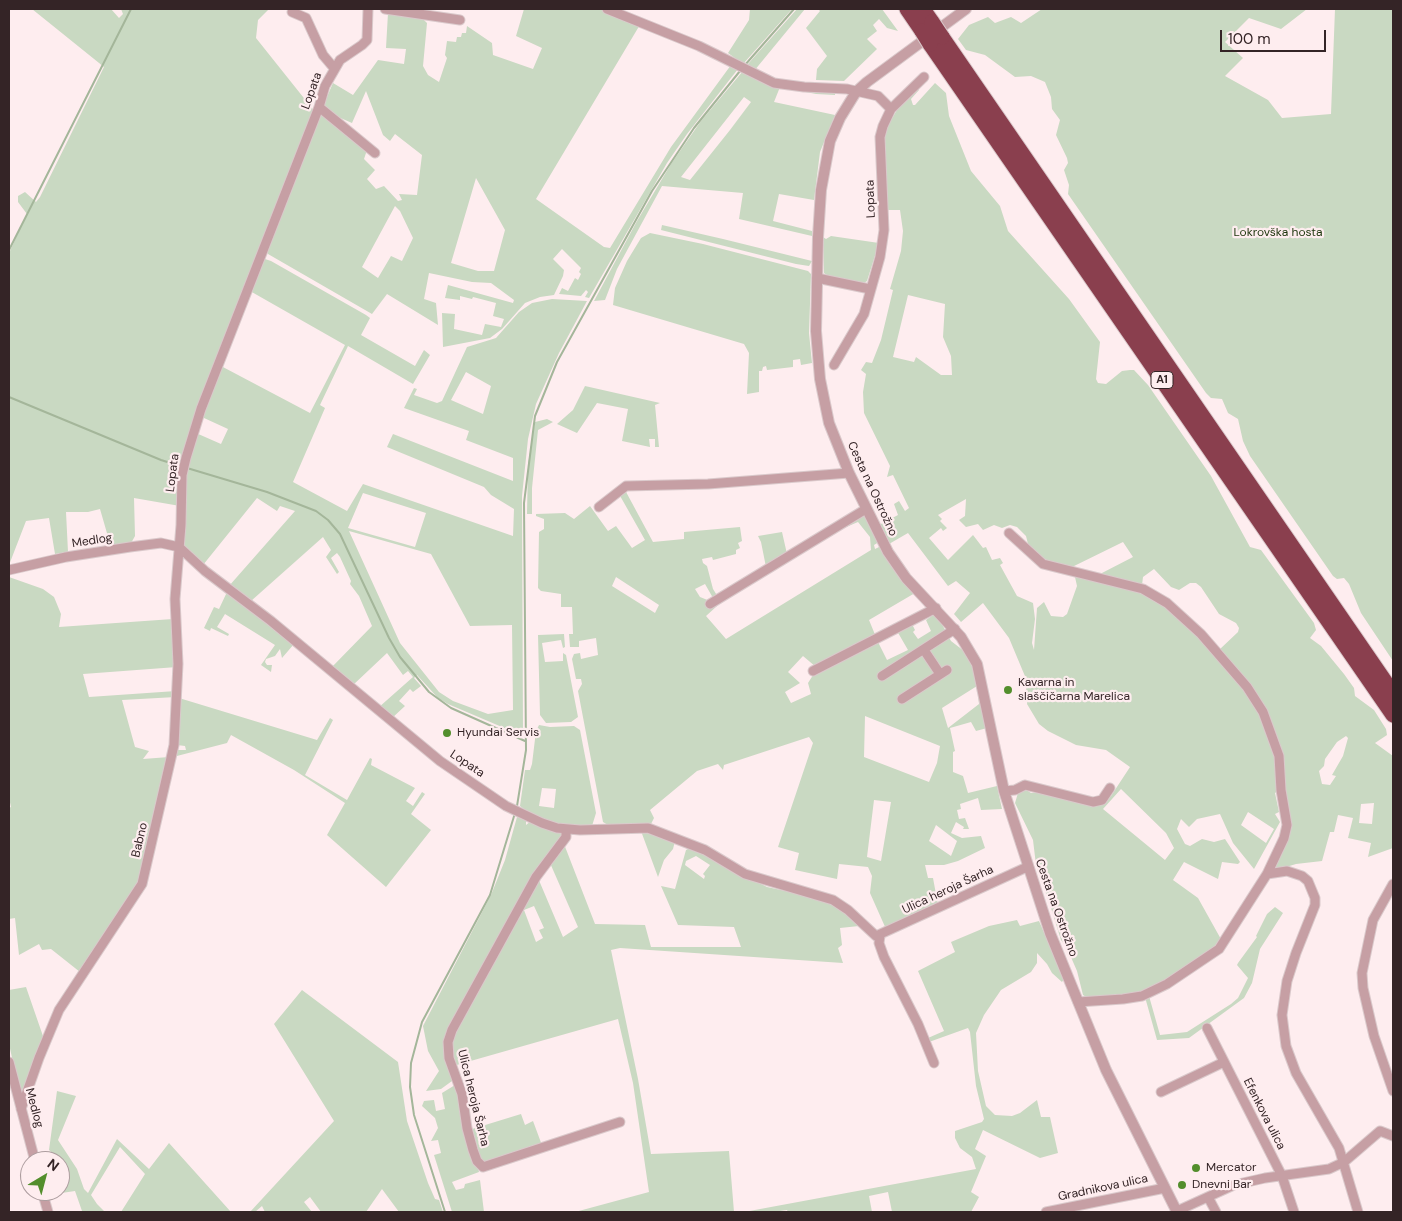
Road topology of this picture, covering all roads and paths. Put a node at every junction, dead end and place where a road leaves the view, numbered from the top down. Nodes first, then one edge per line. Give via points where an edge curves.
1 (368, 9) edge
2 (385, 9) edge
3 (607, 9) edge
4 (907, 9) edge
5 (923, 9) edge
6 (966, 9) edge
7 (292, 12) dead end
8 (460, 20) dead end
9 (927, 26) junction
10 (936, 41) junction
11 (334, 68) junction
12 (924, 77) dead end
13 (856, 92) junction
14 (319, 107) junction
15 (891, 109) junction
16 (375, 153) dead end
17 (817, 278) junction
18 (870, 289) junction
19 (834, 365) dead end
20 (849, 473) junction
21 (599, 507) dead end
22 (866, 509) junction
23 (1009, 533) dead end
24 (179, 546) junction
25 (9, 570) edge
26 (710, 604) dead end
27 (936, 608) junction
28 (955, 629) junction
29 (924, 650) junction
30 (813, 670) dead end
31 (882, 676) dead end
32 (1393, 693) edge
33 (902, 699) dead end
34 (1393, 716) edge
35 (1110, 788) dead end
36 (1004, 791) junction
37 (566, 829) junction
38 (1028, 867) junction
39 (1267, 874) junction
40 (1393, 884) edge
41 (880, 936) junction
42 (1082, 1002) junction
43 (1207, 1028) dead end
44 (9, 1062) edge
45 (1224, 1062) junction
46 (934, 1063) dead end
47 (1393, 1091) edge
48 (1162, 1092) dead end
49 (22, 1109) junction
50 (620, 1122) dead end
51 (1393, 1136) edge
52 (32, 1151) edge
53 (1344, 1162) junction
54 (1282, 1176) junction
55 (1165, 1188) junction
56 (1208, 1197) junction
57 (1046, 1212) edge
58 (1177, 1212) edge
59 (1216, 1212) edge
60 (1294, 1212) edge
61 (1358, 1212) edge

1 - 11 street, Lopata via 367,40
2 - 8 street
3 - 13 street via 648,24 774,83
4 - 9 highway, A1
5 - 9 highway, A1
6 - 13 street, Cesta na Ostrožno
7 - 11 street via 306,18 323,55
9 - 10 highway, A1, bridge
10 - 32 highway, A1
10 - 34 highway, A1
11 - 14 street, Lopata
12 - 15 street, Lopata
13 - 15 street via 878,96
13 - 17 street, Cesta na Ostrožno via 830,141 821,190
14 - 16 street
14 - 24 street, Lopata via 191,439 182,475
15 - 18 street, Lopata via 880,137 884,230
17 - 18 street
17 - 20 street, Cesta na Ostrožno via 818,363 829,423
18 - 19 street, Lopata via 864,314
20 - 21 street via 708,484 626,486
20 - 22 street, Cesta na Ostrožno
22 - 26 street
22 - 27 street, Cesta na Ostrožno via 896,566
23 - 39 street via 1043,564 1143,589 1158,596 1201,634 1236,672 1263,712 1279,756 1287,825
24 - 25 street, Medlog via 161,543 138,546
24 - 37 street, Lopata via 205,571 271,621 440,761 506,806 542,823
24 - 49 street, Babno via 175,599 178,664 174,745 142,884 59,1010 38,1058
27 - 28 street, Cesta na Ostrožno
27 - 30 street
28 - 29 street
28 - 36 street, Cesta na Ostrožno via 977,664
29 - 31 street
29 - 33 street via 943,672
35 - 36 street via 1102,800 1093,802 1025,785
36 - 38 street, Cesta na Ostrožno
37 - 41 street via 648,828 705,850 745,874 833,900 871,933
37 - 50 street, Ulica heroja Šarha via 566,837 536,877 452,1030 448,1042 449,1058 462,1094 473,1150 483,1167
38 - 41 street, Ulica heroja Šarha
38 - 42 street, Cesta na Ostrožno
39 - 42 street via 1242,910 1225,943 1212,955 1142,996
39 - 53 street via 1287,871 1302,876 1308,881 1315,898 1290,972 1282,1015 1286,1046 1296,1073 1340,1148
40 - 47 street via 1373,920 1362,973 1374,1036
41 - 46 street via 884,957
42 - 55 street, Cesta na Ostrožno via 1106,1070
43 - 45 street, Efenkova ulica
44 - 49 street, Medlog
45 - 48 street
45 - 54 street, Efenkova ulica
49 - 52 street, Medlog
51 - 53 street via 1380,1131
53 - 54 street via 1329,1169
53 - 61 street
54 - 56 street via 1234,1185
54 - 60 street, Efenkova ulica
55 - 57 street, Gradnikova ulica
55 - 58 street, Cesta na Ostrožno
56 - 58 street
56 - 59 street

